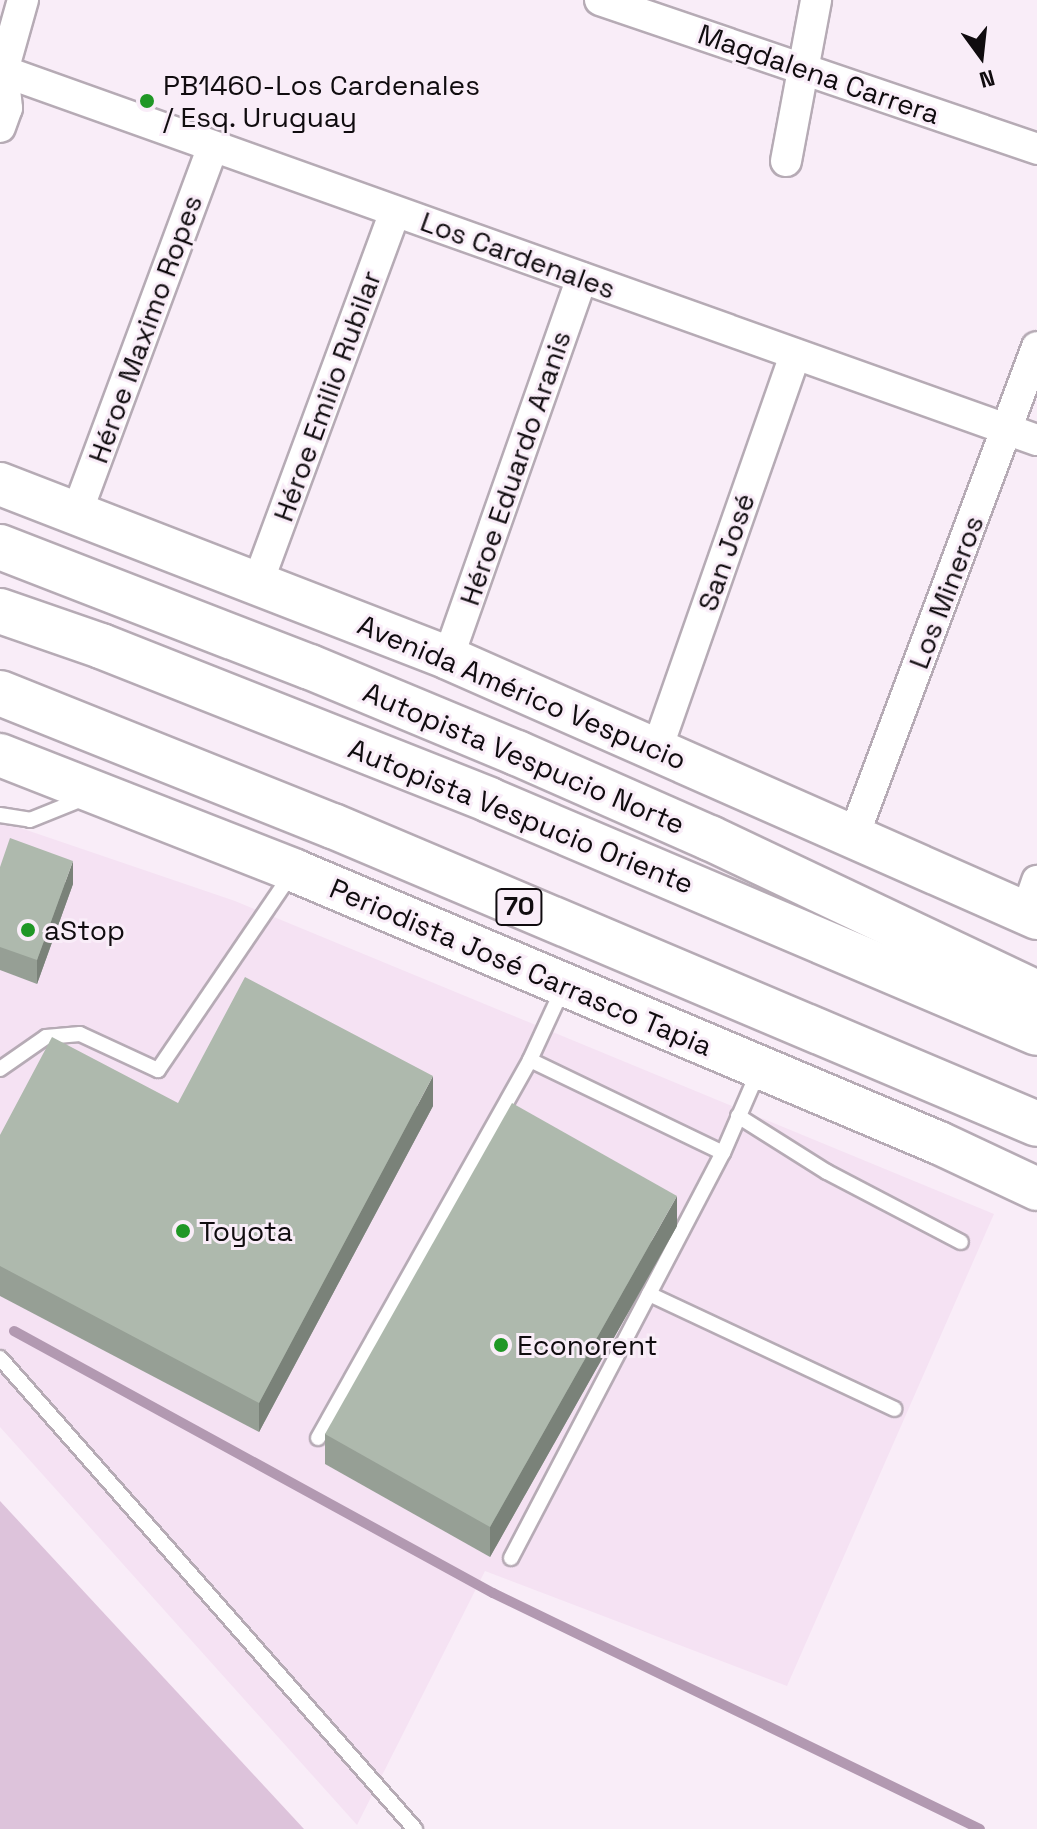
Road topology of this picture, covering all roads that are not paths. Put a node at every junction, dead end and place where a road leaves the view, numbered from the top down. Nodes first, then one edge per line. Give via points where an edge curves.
1 (23, 0) edge
2 (600, 0) edge
3 (816, 0) edge
4 (803, 69) junction
5 (2, 70) edge
6 (0, 127) edge
7 (213, 146) junction
8 (1037, 149) edge
9 (786, 161) dead end
10 (395, 211) junction
11 (582, 278) junction
12 (1037, 347) edge
13 (795, 354) junction
14 (1007, 429) junction
15 (1037, 440) edge
16 (0, 484) edge
17 (77, 512) junction
18 (0, 547) edge
19 (258, 582) junction
20 (0, 611) edge
21 (448, 658) junction
22 (0, 693) edge
23 (657, 749) junction
24 (0, 755) edge
25 (98, 793) junction
26 (0, 815) edge
27 (854, 835) junction
28 (293, 870) junction
29 (1033, 904) edge
30 (564, 986) junction
31 (1037, 993) edge
32 (1037, 1033) edge
33 (530, 1060) junction
34 (759, 1068) junction
35 (0, 1069) edge
36 (738, 1116) junction
37 (1037, 1124) edge
38 (723, 1153) junction
39 (1037, 1189) edge
40 (961, 1242) dead end
41 (649, 1294) junction
42 (0, 1358) edge
43 (894, 1409) dead end
44 (318, 1438) dead end
45 (511, 1558) dead end
46 (415, 1829) edge

1 - 5 street
2 - 4 street, Magdalena Carrera
3 - 4 street
4 - 8 street, Magdalena Carrera
4 - 9 street
5 - 6 street via 7,108
5 - 7 street, Los Cardenales
7 - 10 street, Los Cardenales
7 - 17 street, Héroe Maximo Ropes
10 - 11 street, Los Cardenales
10 - 19 street, Héroe Emilio Rubilar
11 - 13 street, Los Cardenales
11 - 21 street, Héroe Eduardo Aranis
12 - 14 street, Los Mineros
13 - 14 street, Los Cardenales
13 - 23 street, San José
14 - 15 street, Los Cardenales
14 - 27 street, Los Mineros
16 - 17 main road, Avenida Américo Vespucio
17 - 19 main road, Avenida Américo Vespucio
18 - 31 highway, Autopista Vespucio Norte via 517,753
19 - 21 main road, Avenida Américo Vespucio
20 - 32 highway, Autopista Vespucio Oriente via 489,800
21 - 23 main road, Avenida Américo Vespucio
22 - 37 highway, 70 via 333,826
23 - 27 main road, Avenida Américo Vespucio
24 - 25 main road, Periodista José Carrasco Tapia
25 - 26 lane via 30,820
25 - 28 main road, Periodista José Carrasco Tapia
27 - 29 main road, Avenida Américo Vespucio
28 - 30 main road, Periodista José Carrasco Tapia
28 - 35 lane via 158,1070 80,1034 46,1037
30 - 33 lane
30 - 34 main road, Periodista José Carrasco Tapia
33 - 38 lane
33 - 44 lane
34 - 36 lane
34 - 39 main road, Periodista José Carrasco Tapia
36 - 38 lane
36 - 40 lane via 827,1172
38 - 41 lane
41 - 43 lane
41 - 45 lane
42 - 46 lane

